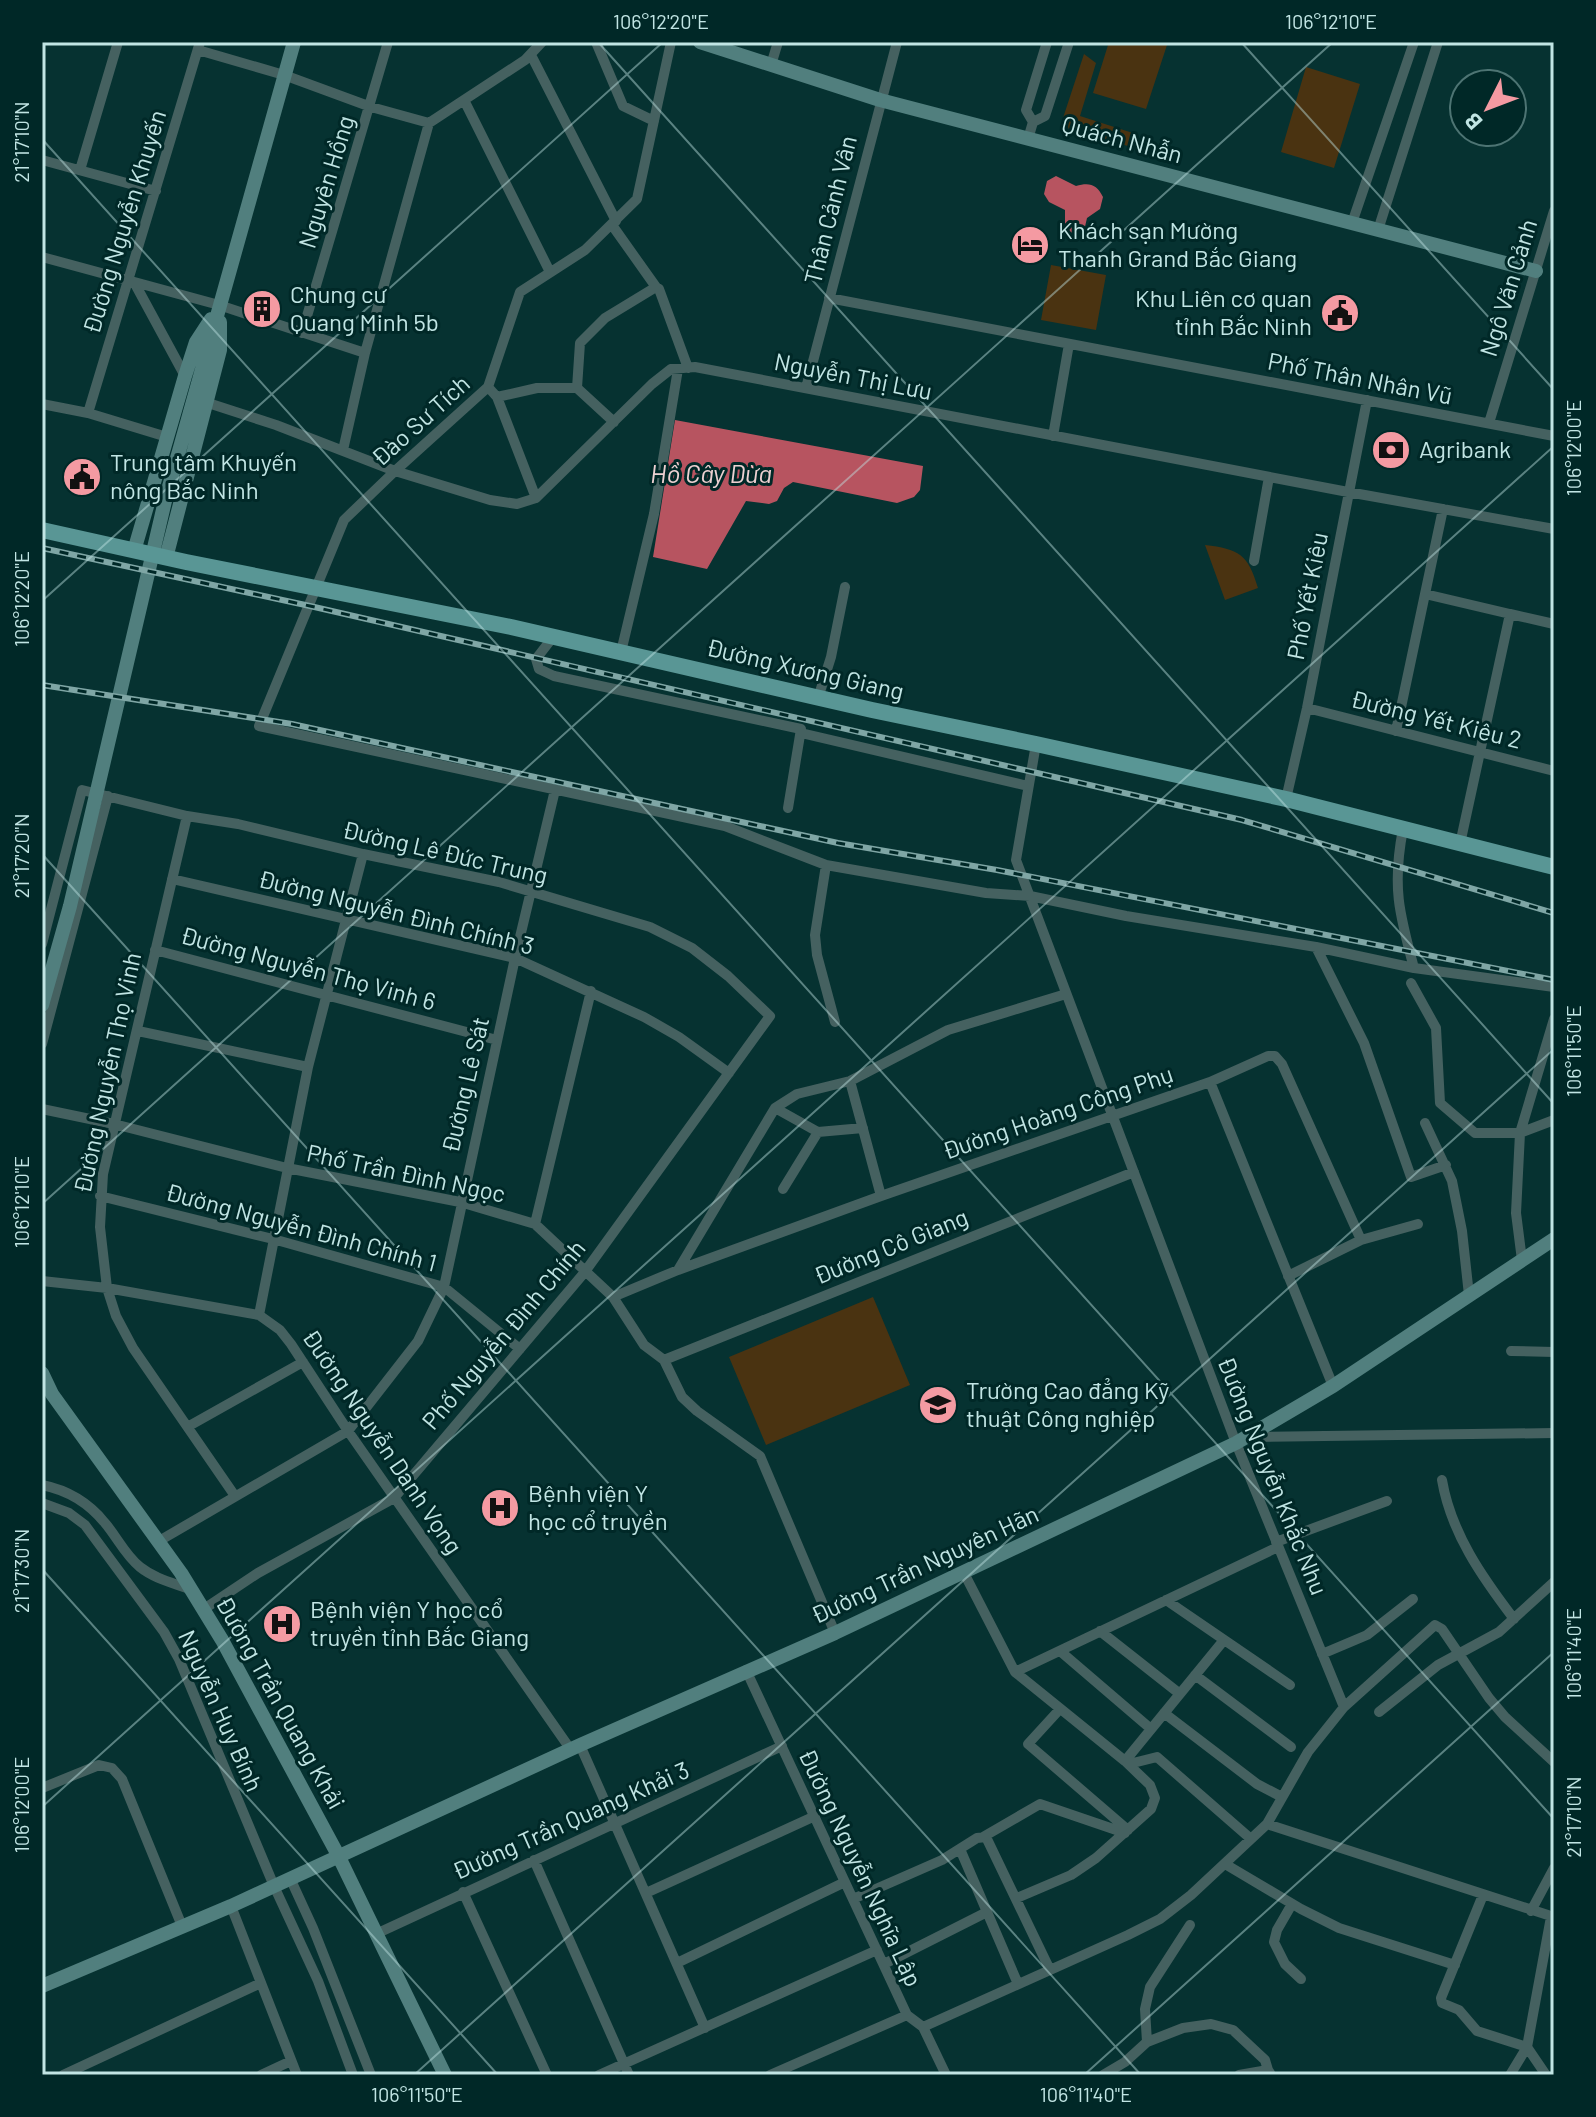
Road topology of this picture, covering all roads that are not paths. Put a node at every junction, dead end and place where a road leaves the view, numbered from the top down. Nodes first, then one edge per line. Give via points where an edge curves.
1 (118, 42) edge
2 (294, 42) edge
3 (388, 42) edge
4 (542, 42) edge
5 (596, 42) edge
6 (671, 42) edge
7 (700, 42) edge
8 (778, 42) edge
9 (897, 42) edge
10 (1047, 42) edge
11 (1069, 42) edge
12 (1414, 42) edge
13 (1438, 42) edge
14 (199, 46) edge
15 (531, 55) junction
16 (771, 65) junction
17 (284, 75) junction
18 (464, 100) junction
19 (880, 100) junction
20 (371, 107) junction
21 (654, 121) junction
22 (1033, 122) junction
23 (429, 123) junction
24 (1028, 139) junction
25 (42, 160) edge
26 (80, 170) junction
27 (156, 191) junction
28 (1554, 211) edge
29 (614, 223) junction
30 (1352, 223) junction
31 (1378, 230) junction
32 (42, 257) edge
33 (1536, 271) junction
34 (550, 272) junction
35 (131, 281) junction
36 (656, 287) junction
37 (829, 298) junction
38 (219, 305) junction
39 (302, 333) junction
40 (1069, 344) junction
41 (365, 353) junction
42 (683, 368) junction
43 (185, 376) junction
44 (488, 387) junction
45 (577, 388) junction
46 (806, 388) junction
47 (497, 397) junction
48 (1367, 400) junction
49 (205, 402) junction
50 (42, 404) edge
51 (88, 413) junction
52 (614, 422) junction
53 (1489, 423) junction
54 (1053, 436) junction
55 (1554, 436) edge
56 (167, 437) junction
57 (343, 450) junction
58 (395, 471) junction
59 (1269, 477) junction
60 (1348, 492) junction
61 (536, 498) junction
62 (1443, 509) junction
63 (1554, 529) edge
64 (42, 530) edge
65 (134, 551) junction
66 (166, 558) junction
67 (1254, 561) dead end
68 (845, 587) dead end
69 (316, 588) junction
70 (1425, 594) junction
71 (1510, 614) junction
72 (1554, 624) edge
73 (553, 637) junction
74 (621, 652) junction
75 (818, 698) junction
76 (1307, 708) junction
77 (1396, 731) junction
78 (801, 733) junction
79 (1036, 744) junction
80 (1478, 752) junction
81 (1554, 771) edge
82 (1028, 786) junction
83 (555, 790) junction
84 (108, 796) junction
85 (1286, 799) junction
86 (788, 808) dead end
87 (187, 816) junction
88 (1403, 829) junction
89 (1460, 844) junction
90 (363, 854) junction
91 (826, 865) junction
92 (1554, 867) edge
93 (172, 879) junction
94 (532, 893) junction
95 (1030, 896) junction
96 (347, 919) junction
97 (42, 944) edge
98 (1316, 947) junction
99 (155, 950) junction
100 (515, 958) junction
101 (1414, 968) junction
102 (1411, 983) dead end
103 (1554, 987) edge
104 (591, 991) junction
105 (325, 994) junction
106 (1066, 994) junction
107 (42, 1005) edge
108 (770, 1016) joint
109 (1554, 1019) edge
110 (835, 1022) dead end
111 (138, 1031) junction
112 (497, 1040) junction
113 (42, 1044) edge
114 (308, 1067) junction
115 (729, 1073) junction
116 (850, 1081) junction
117 (1210, 1082) junction
118 (775, 1108) junction
119 (42, 1109) edge
120 (1112, 1115) junction
121 (1554, 1120) edge
122 (1425, 1123) dead end
123 (114, 1124) junction
124 (863, 1128) junction
125 (818, 1132) junction
126 (1520, 1133) junction
127 (1446, 1165) junction
128 (287, 1168) junction
129 (1134, 1172) junction
130 (783, 1189) dead end
131 (100, 1196) junction
132 (881, 1196) junction
133 (460, 1202) junction
134 (535, 1224) junction
135 (1418, 1224) dead end
136 (273, 1239) junction
137 (1554, 1239) edge
138 (1361, 1240) junction
139 (1522, 1260) junction
140 (678, 1270) junction
141 (584, 1273) junction
142 (1288, 1276) junction
143 (42, 1281) edge
144 (444, 1287) junction
145 (107, 1288) junction
146 (1469, 1295) junction
147 (613, 1297) junction
148 (259, 1315) junction
149 (520, 1349) junction
150 (1511, 1351) dead end
151 (1554, 1352) edge
152 (664, 1360) junction
153 (303, 1362) junction
154 (42, 1373) edge
155 (1333, 1386) junction
156 (189, 1426) junction
157 (348, 1431) junction
158 (1554, 1433) edge
159 (1242, 1440) junction
160 (1442, 1480) dead end
161 (42, 1485) edge
162 (235, 1496) junction
163 (394, 1498) junction
164 (1387, 1501) dead end
165 (42, 1503) edge
166 (159, 1541) junction
167 (1277, 1545) junction
168 (964, 1573) junction
169 (1554, 1582) edge
170 (192, 1590) junction
171 (1413, 1599) dead end
172 (1166, 1600) junction
173 (204, 1609) junction
174 (1514, 1619) junction
175 (1100, 1631) junction
176 (835, 1633) junction
177 (1224, 1640) junction
178 (1060, 1651) junction
179 (1460, 1653) junction
180 (1322, 1654) junction
181 (746, 1670) junction
182 (1015, 1672) junction
183 (1195, 1675) junction
184 (1290, 1685) dead end
185 (1180, 1694) junction
186 (1344, 1707) junction
187 (1060, 1709) junction
188 (1379, 1712) dead end
189 (1164, 1713) junction
190 (1151, 1729) junction
191 (782, 1746) junction
192 (576, 1747) junction
193 (1291, 1747) dead end
194 (1554, 1762) edge
195 (1127, 1763) junction
196 (42, 1788) edge
197 (1282, 1797) junction
198 (815, 1816) junction
199 (616, 1824) junction
200 (1267, 1824) junction
201 (1126, 1831) junction
202 (983, 1837) junction
203 (1251, 1839) junction
204 (960, 1849) junction
205 (338, 1855) junction
206 (534, 1860) junction
207 (1225, 1864) junction
208 (1554, 1868) edge
209 (282, 1882) junction
210 (845, 1882) junction
211 (463, 1892) junction
212 (646, 1893) junction
213 (1483, 1895) junction
214 (1017, 1898) junction
215 (853, 1899) junction
216 (1292, 1904) junction
217 (231, 1906) junction
218 (1531, 1911) junction
219 (987, 1912) junction
220 (1552, 1917) edge
221 (1190, 1925) dead end
222 (182, 1926) junction
223 (378, 1933) junction
224 (877, 1950) junction
225 (677, 1963) junction
226 (884, 1964) junction
227 (1455, 1965) junction
228 (1050, 1970) junction
229 (1301, 1979) dead end
230 (261, 1983) junction
231 (1018, 1984) junction
232 (42, 1986) edge
233 (907, 2015) junction
234 (923, 2027) junction
235 (705, 2028) junction
236 (1147, 2042) junction
237 (1527, 2047) junction
238 (291, 2061) junction
239 (624, 2064) junction
240 (1270, 2073) edge
241 (63, 2075) edge
242 (261, 2075) edge
243 (297, 2075) edge
244 (353, 2075) edge
245 (371, 2075) edge
246 (445, 2075) edge
247 (547, 2075) edge
248 (599, 2075) edge
249 (629, 2075) edge
250 (770, 2075) edge
251 (946, 2075) edge
252 (1103, 2075) edge
253 (1239, 2075) edge
254 (1510, 2075) edge
255 (1546, 2075) edge

1 - 26 street
2 - 17 street
3 - 20 street, Nguyên Hồng
4 - 15 street
5 - 21 street via 623,106
6 - 21 street, Đào Sư Tích
7 - 16 street, Quách Nhẫn
8 - 16 street
9 - 19 street, Thân Cảnh Vân
10 - 22 street via 1026,110
11 - 22 street via 1045,116
12 - 30 street
13 - 31 street
14 - 17 street
14 - 27 street, Đường Nguyễn Khuyến
15 - 18 street
15 - 29 street
16 - 19 street, Quách Nhẫn
17 - 20 street
17 - 38 street
18 - 23 street
18 - 34 street
19 - 24 street, Quách Nhẫn
19 - 37 street, Thân Cảnh Vân
20 - 23 street
20 - 39 street, Nguyên Hồng
21 - 29 street, Đào Sư Tích via 639,196
22 - 24 street
23 - 41 street
24 - 30 street, Quách Nhẫn
25 - 26 street
26 - 27 street
27 - 35 street, Đường Nguyễn Khuyến
28 - 33 street, Ngô Văn Cảnh
29 - 34 street, Đào Sư Tích
29 - 36 street
30 - 31 street, Quách Nhẫn
31 - 33 street, Quách Nhẫn
32 - 35 street
33 - 53 street, Ngô Văn Cảnh
34 - 44 street, Đào Sư Tích via 517,296
35 - 38 street
35 - 43 street
35 - 51 street, Đường Nguyễn Khuyến
36 - 42 street
36 - 45 street via 584,337 578,348
37 - 40 street, Phố Thân Nhân Vũ
37 - 46 street, Thân Cảnh Vân
38 - 39 street
38 - 43 street via 196,342
38 - 49 street via 220,350
38 - 107 street via 165,501
39 - 41 street
40 - 48 street, Phố Thân Nhân Vũ
40 - 54 street
41 - 57 street
42 - 46 street, Nguyễn Thị Lưu
42 - 52 street via 671,369
42 - 74 street
43 - 56 street
44 - 47 street
44 - 58 street, Đào Sư Tích
45 - 47 street via 537,388
45 - 52 street
46 - 54 street, Nguyễn Thị Lưu
47 - 61 street
48 - 53 street, Phố Thân Nhân Vũ
48 - 60 street, Phố Yết Kiêu
49 - 57 street
49 - 66 street
50 - 51 street
51 - 56 street
52 - 61 street
53 - 55 street, Phố Thân Nhân Vũ
54 - 59 street, Nguyễn Thị Lưu
56 - 65 street
57 - 58 street
58 - 61 street via 490,500 517,504
58 - 69 street, Đào Sư Tích via 344,520
59 - 60 street, Nguyễn Thị Lưu
59 - 67 street
60 - 62 street, Nguyễn Thị Lưu
60 - 76 street, Phố Yết Kiêu
62 - 63 street, Nguyễn Thị Lưu
62 - 70 street
64 - 65 main road, Đường Xương Giang
65 - 66 main road, Đường Xương Giang
66 - 69 main road, Đường Xương Giang
68 - 75 street
69 - 73 main road, Đường Xương Giang
69 - 83 street, Đào Sư Tích via 259,726
70 - 71 street
70 - 77 street
71 - 72 street
71 - 80 street
73 - 74 main road, Đường Xương Giang
73 - 78 street via 536,659 539,669 554,676 799,728
74 - 75 main road, Đường Xương Giang
75 - 79 main road, Đường Xương Giang
76 - 77 street, Đường Yết Kiêu 2
76 - 85 street, Phố Yết Kiêu
77 - 80 street, Đường Yết Kiêu 2
78 - 82 street
78 - 86 street
79 - 82 street, Đường Nguyễn Khắc Nhu
79 - 85 main road, Đường Xương Giang
80 - 81 street, Đường Yết Kiêu 2
80 - 89 street
82 - 95 street, Đường Nguyễn Khắc Nhu via 1016,860
83 - 91 street via 725,826
83 - 94 street, Đường Lê Sát
84 - 87 street, Đường Lê Đức Trung
84 - 97 street, Đường Lê Đức Trung via 82,790
84 - 113 street
85 - 88 main road, Đường Xương Giang
87 - 90 street, Đường Lê Đức Trung
87 - 93 street, Đường Nguyễn Thọ Vinh
88 - 89 main road, Đường Xương Giang
88 - 101 street via 1396,877
89 - 92 main road, Đường Xương Giang
90 - 94 street, Đường Lê Đức Trung
90 - 96 street
91 - 95 street
91 - 110 street via 815,935
93 - 96 street, Đường Nguyễn Đình Chính 3
93 - 99 street, Đường Nguyễn Thọ Vinh
94 - 100 street, Đường Lê Sát
94 - 108 street, Đường Lê Đức Trung via 650,927 692,948
95 - 98 street
95 - 106 street, Đường Nguyễn Khắc Nhu
96 - 100 street, Đường Nguyễn Đình Chính 3
96 - 105 street
98 - 101 street
98 - 127 street via 1364,1043 1411,1177
99 - 105 street, Đường Nguyễn Thọ Vinh 6
99 - 111 street, Đường Nguyễn Thọ Vinh
100 - 104 street, Đường Nguyễn Đình Chính 3
100 - 112 street, Đường Lê Sát
101 - 103 street
102 - 126 street via 1436,1028 1440,1103 1475,1133
104 - 115 street, Đường Nguyễn Đình Chính 3 via 679,1037
104 - 134 street
105 - 112 street, Đường Nguyễn Thọ Vinh 6
105 - 114 street
106 - 116 street via 948,1030
106 - 120 street, Đường Nguyễn Khắc Nhu
108 - 115 street, Phố Nguyễn Đình Chính
109 - 126 street
111 - 114 street
111 - 123 street, Đường Nguyễn Thọ Vinh
112 - 133 street, Đường Lê Sát
114 - 128 street
115 - 141 street, Phố Nguyễn Đình Chính
116 - 118 street via 797,1094
116 - 124 street
117 - 120 street, Đường Hoàng Công Phụ
117 - 138 street via 1275,1056
117 - 142 street, Đường Hoàng Công Phụ
118 - 125 street
118 - 140 street
119 - 123 street, Phố Trần Đình Ngọc
120 - 129 street, Đường Nguyễn Khắc Nhu
120 - 132 street, Đường Hoàng Công Phụ
121 - 126 street
122 - 127 street
123 - 128 street, Phố Trần Đình Ngọc
123 - 131 street, Đường Nguyễn Thọ Vinh
124 - 125 street
124 - 132 street
125 - 130 street
126 - 139 street via 1516,1213
127 - 146 street via 1458,1208
128 - 133 street, Phố Trần Đình Ngọc
128 - 136 street
129 - 152 street, Đường Cô Giang
129 - 159 street, Đường Nguyễn Khắc Nhu
131 - 136 street, Đường Nguyễn Đình Chính 1
131 - 145 street, Đường Nguyễn Thọ Vinh
132 - 140 street, Đường Hoàng Công Phụ
133 - 134 street, Phố Trần Đình Ngọc
133 - 144 street, Đường Lê Sát
134 - 141 street, Phố Trần Đình Ngọc
135 - 138 street
136 - 144 street, Đường Nguyễn Đình Chính 1
136 - 148 street
137 - 139 street, Đường Trần Nguyên Hãn
138 - 142 street
139 - 146 street, Đường Trần Nguyên Hãn
140 - 147 street, Đường Hoàng Công Phụ
141 - 147 street, Phố Trần Đình Ngọc
141 - 149 street, Phố Nguyễn Đình Chính
142 - 155 street, Đường Hoàng Công Phụ
143 - 145 street
144 - 149 street, Đường Nguyễn Đình Chính 1
144 - 157 street, Đường Lê Sát via 418,1341
145 - 148 street
145 - 156 street, Đường Nguyễn Thọ Vinh via 133,1348
146 - 155 street, Đường Trần Nguyên Hãn
147 - 152 street, Phố Trần Đình Ngọc via 644,1345
148 - 153 street, Đường Nguyễn Danh Vọng via 280,1330
149 - 163 street, Phố Nguyễn Đình Chính
150 - 151 street
152 - 176 street, Phố Trần Đình Ngọc via 682,1397 760,1456
153 - 156 street
153 - 157 street, Đường Nguyễn Danh Vọng
154 - 166 street, Đường Trần Quang Khải
155 - 159 street, Đường Trần Nguyên Hãn
156 - 162 street, Đường Nguyễn Thọ Vinh
157 - 162 street, Đường Lê Sát
157 - 163 street, Đường Nguyễn Danh Vọng
158 - 159 street
159 - 167 street, Đường Nguyễn Khắc Nhu
159 - 168 street, Đường Trần Nguyên Hãn
160 - 174 street via 1454,1524 1476,1567
161 - 170 street via 86,1504 140,1567
162 - 166 street, Đường Lê Sát
163 - 173 street, Phố Nguyễn Đình Chính
163 - 192 street, Đường Nguyễn Danh Vọng
164 - 167 street
165 - 209 street, Nguyễn Huy Bính via 85,1525 164,1632
166 - 170 street, Đường Trần Quang Khải
167 - 172 street
167 - 180 street, Đường Nguyễn Khắc Nhu
168 - 176 street, Đường Trần Nguyên Hãn
168 - 182 street
169 - 174 street
170 - 173 street, Đường Trần Quang Khải
171 - 180 street via 1367,1635
172 - 175 street
172 - 177 street
173 - 205 street, Đường Trần Quang Khải
174 - 179 street
175 - 178 street
175 - 185 street
176 - 181 street, Đường Trần Nguyên Hãn
177 - 183 street
177 - 184 street
178 - 182 street
178 - 190 street
179 - 186 street via 1435,1625
179 - 188 street
179 - 194 street via 1505,1717
180 - 186 street, Đường Nguyễn Khắc Nhu
181 - 191 street, Đường Nguyễn Nghĩa Lập
181 - 192 street, Đường Trần Nguyên Hãn
182 - 187 street
183 - 185 street
183 - 193 street
185 - 189 street
186 - 197 street via 1308,1752
187 - 195 street
187 - 201 street via 1028,1744
189 - 190 street
189 - 197 street
190 - 195 street
191 - 198 street, Đường Nguyễn Nghĩa Lập
191 - 199 street, Đường Trần Quang Khải 3
192 - 199 street, Đường Nguyễn Danh Vọng
192 - 205 street, Đường Trần Nguyên Hãn
195 - 201 street via 1150,1785 1155,1798 1151,1809
195 - 203 street via 1157,1757
196 - 222 street via 99,1765 112,1768 122,1779
197 - 200 street
198 - 210 street, Đường Nguyễn Nghĩa Lập
198 - 212 street
199 - 206 street, Đường Trần Quang Khải 3
199 - 212 street, Đường Nguyễn Danh Vọng
200 - 203 street
200 - 213 street
201 - 202 street via 1040,1804
201 - 214 street via 1071,1875
202 - 204 street
202 - 214 street via 990,1841
203 - 207 street
204 - 215 street
204 - 219 street
205 - 209 street, Đường Trần Nguyên Hãn
205 - 223 street, Đường Trần Quang Khải
206 - 211 street, Đường Trần Quang Khải 3
206 - 239 street
207 - 216 street
207 - 228 street via 1160,1919
208 - 218 street
209 - 217 street, Đường Trần Nguyên Hãn
209 - 244 street
209 - 245 street via 313,1928
210 - 215 street, Đường Nguyễn Nghĩa Lập
210 - 225 street
211 - 223 street, Đường Trần Quang Khải 3
211 - 247 street
212 - 225 street, Đường Nguyễn Danh Vọng
213 - 218 street
213 - 227 street
214 - 228 street
215 - 224 street, Đường Nguyễn Nghĩa Lập
216 - 227 street via 1339,1928
216 - 229 street via 1274,1942 1285,1964
217 - 222 street, Đường Trần Nguyên Hãn
217 - 230 street
218 - 220 street
219 - 226 street
219 - 231 street
220 - 237 street
221 - 236 street via 1150,1987
222 - 232 street, Đường Trần Nguyên Hãn
223 - 246 street, Đường Trần Quang Khải
224 - 226 street, Đường Nguyễn Nghĩa Lập
224 - 235 street
225 - 235 street, Đường Nguyễn Danh Vọng
226 - 233 street, Đường Nguyễn Nghĩa Lập
227 - 237 street via 1442,2003 1459,2010 1477,2031
228 - 231 street
230 - 238 street
230 - 241 street
231 - 234 street
233 - 234 street, Đường Nguyễn Nghĩa Lập
233 - 250 street
234 - 251 street, Đường Nguyễn Nghĩa Lập
235 - 239 street
236 - 240 street via 1211,2024 1233,2030 1265,2060
236 - 252 street
237 - 254 street
237 - 255 street
238 - 242 street
238 - 243 street
239 - 248 street
239 - 249 street
240 - 253 street

